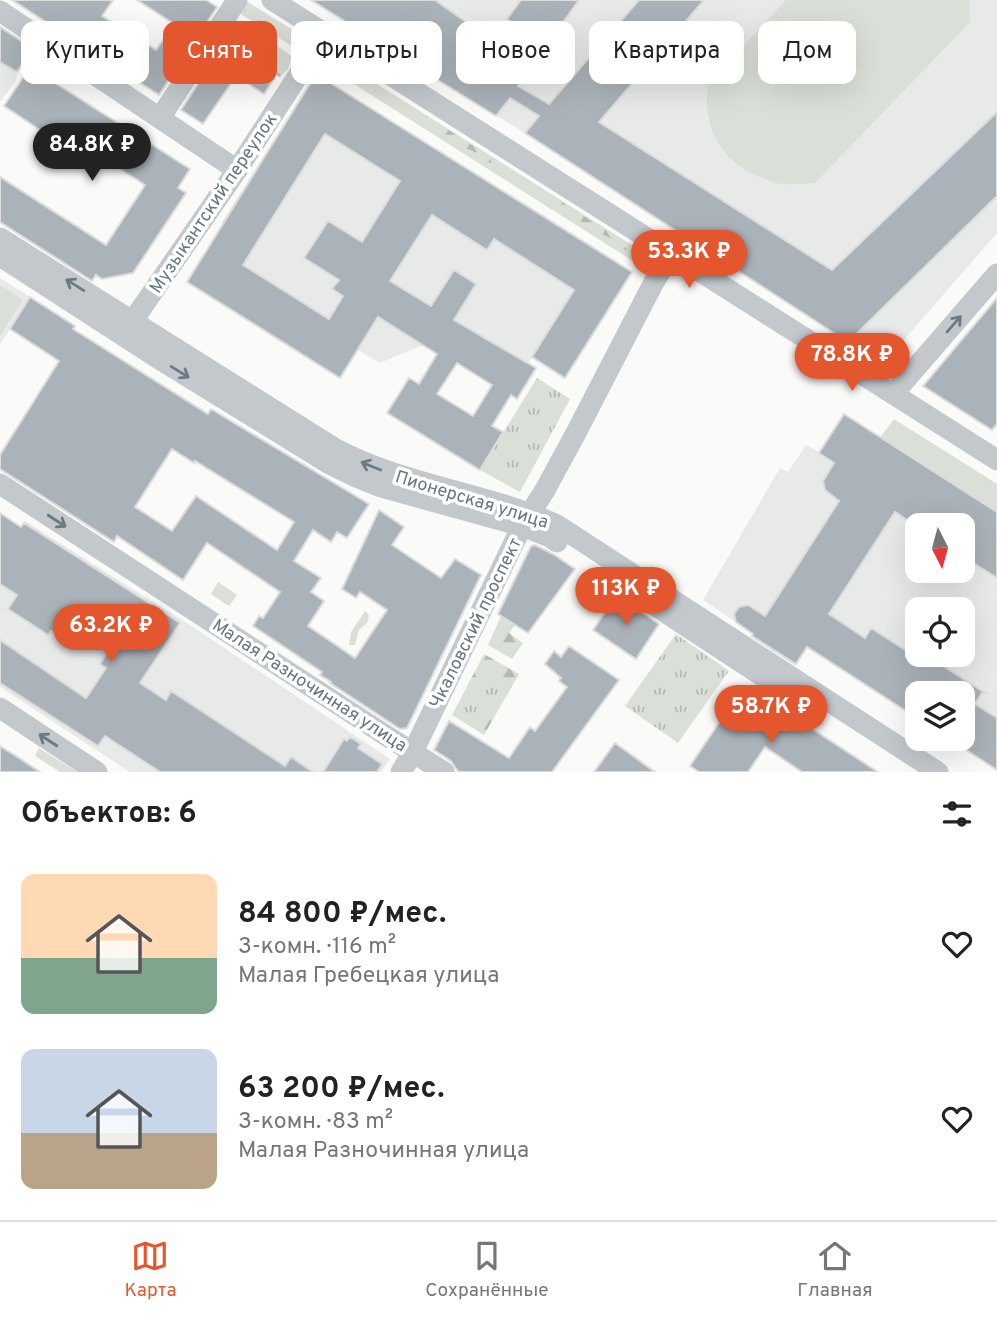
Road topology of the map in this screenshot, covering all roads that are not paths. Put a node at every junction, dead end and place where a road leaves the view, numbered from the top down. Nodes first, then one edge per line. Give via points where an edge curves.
1 (237, 0) edge
2 (272, 0) edge
3 (0, 11) edge
4 (305, 21) edge
5 (293, 84) edge
6 (404, 84) edge
7 (160, 118) junction
8 (237, 170) junction
9 (0, 238) edge
10 (671, 254) junction
11 (0, 256) edge
12 (997, 274) edge
13 (128, 328) junction
14 (893, 394) junction
15 (997, 460) edge
16 (0, 484) edge
17 (526, 519) junction
18 (0, 708) edge
19 (865, 725) junction
20 (413, 752) junction
21 (97, 772) edge
22 (401, 772) edge
23 (444, 772) edge
24 (938, 772) edge

1 - 7 street
2 - 4 street
3 - 7 street
5 - 8 street, Музыкантский переулок
6 - 10 street
7 - 8 street
8 - 13 street, Музыкантский переулок
13 -> 9 street, Пионерская улица
10 - 14 street
10 - 17 street, Чкаловский проспект
11 - 13 street, Пионерская улица
14 -> 12 street
13 - 17 street, Пионерская улица via 334,449
14 - 15 street
16 -> 20 street, Малая Разночинная улица
17 - 19 street, Пионерская улица via 557,526
17 - 19 street, Пионерская улица via 785,691 805,696 840,719
17 - 20 street, Чкаловский проспект
21 -> 18 street
19 - 24 street, Пионерская улица
20 - 22 street, Чкаловский проспект
20 - 23 street, Малая Разночинная улица

